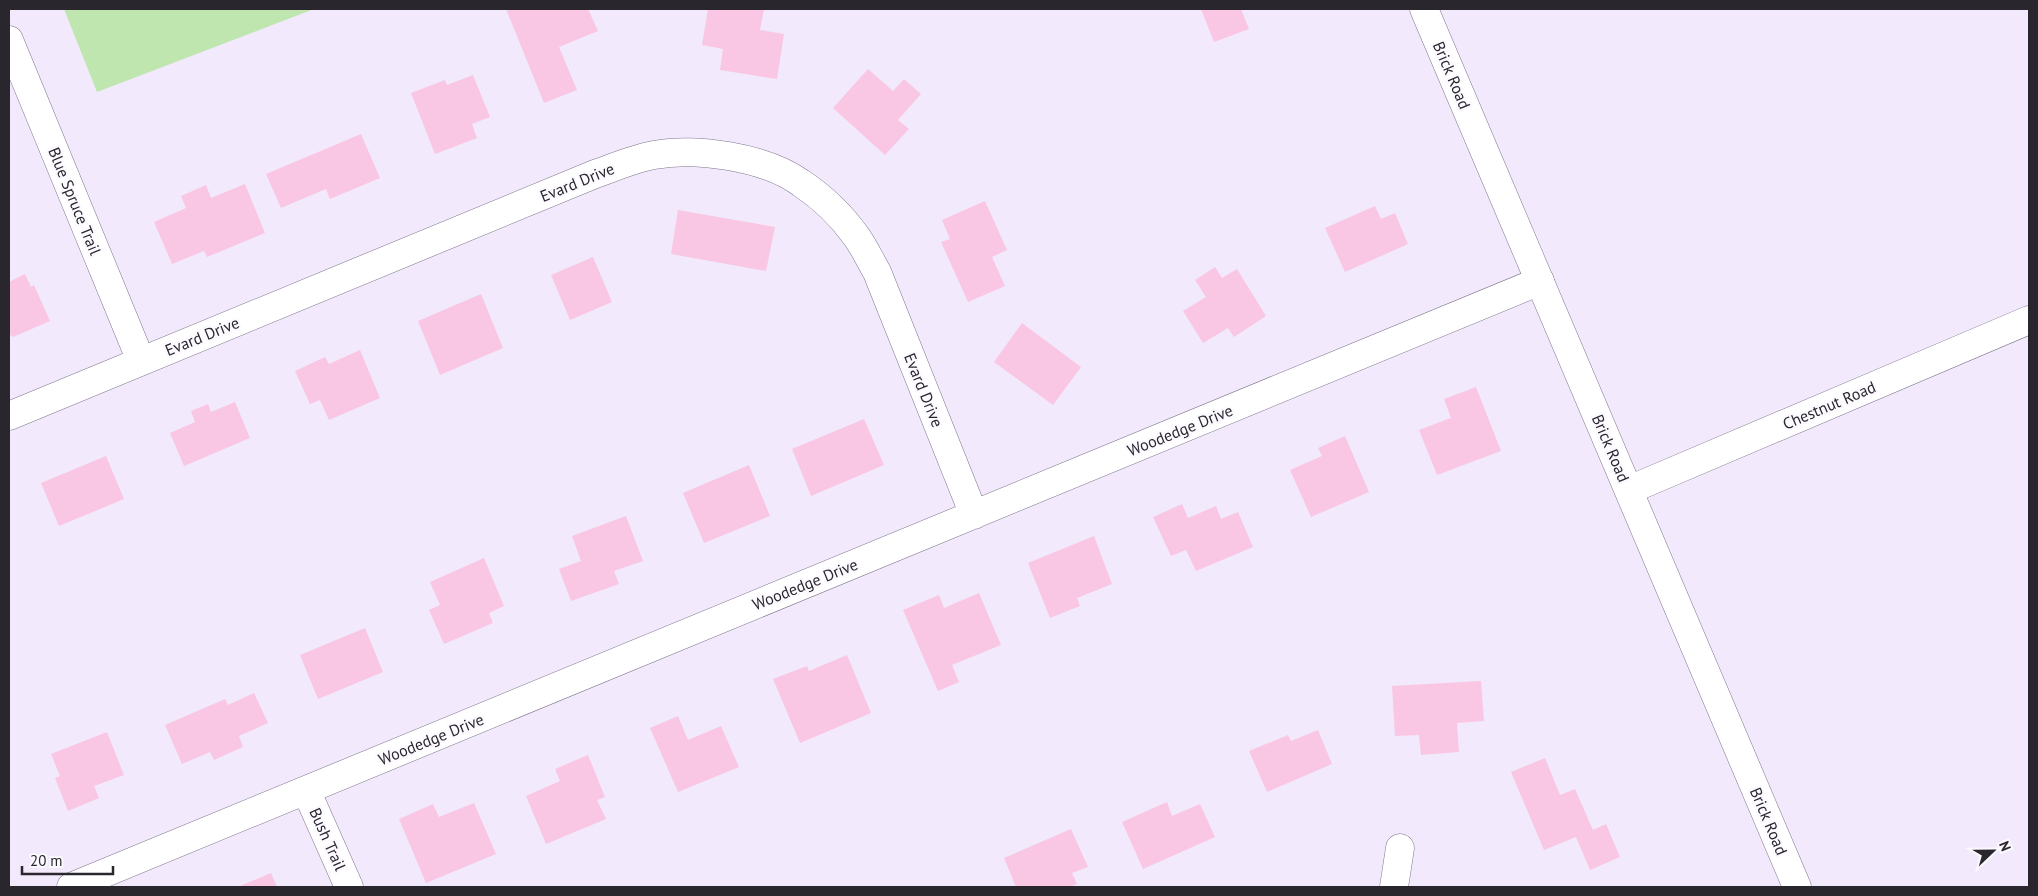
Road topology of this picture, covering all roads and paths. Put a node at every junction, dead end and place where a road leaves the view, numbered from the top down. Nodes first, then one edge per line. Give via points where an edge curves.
1 (1424, 9) edge
2 (9, 40) edge
3 (1540, 280) junction
4 (2029, 320) edge
5 (141, 361) junction
6 (9, 416) edge
7 (1629, 490) junction
8 (974, 515) junction
9 (306, 790) junction
10 (1400, 848) dead end
11 (71, 887) edge
12 (349, 887) edge
13 (1394, 887) edge
14 (1797, 887) edge

1 - 3 street, Brick Road
2 - 5 street, Blue Spruce Trail
3 - 7 street, Brick Road
3 - 8 street, Woodedge Drive
4 - 7 street, Chestnut Road
5 - 6 street, Evard Drive
5 - 8 street, Evard Drive via 633,160 685,152 730,157 762,164 800,182 832,208 857,236 877,272
7 - 14 street, Brick Road
8 - 9 street, Woodedge Drive
9 - 11 street, Woodedge Drive
9 - 12 street, Bush Trail
10 - 13 street

